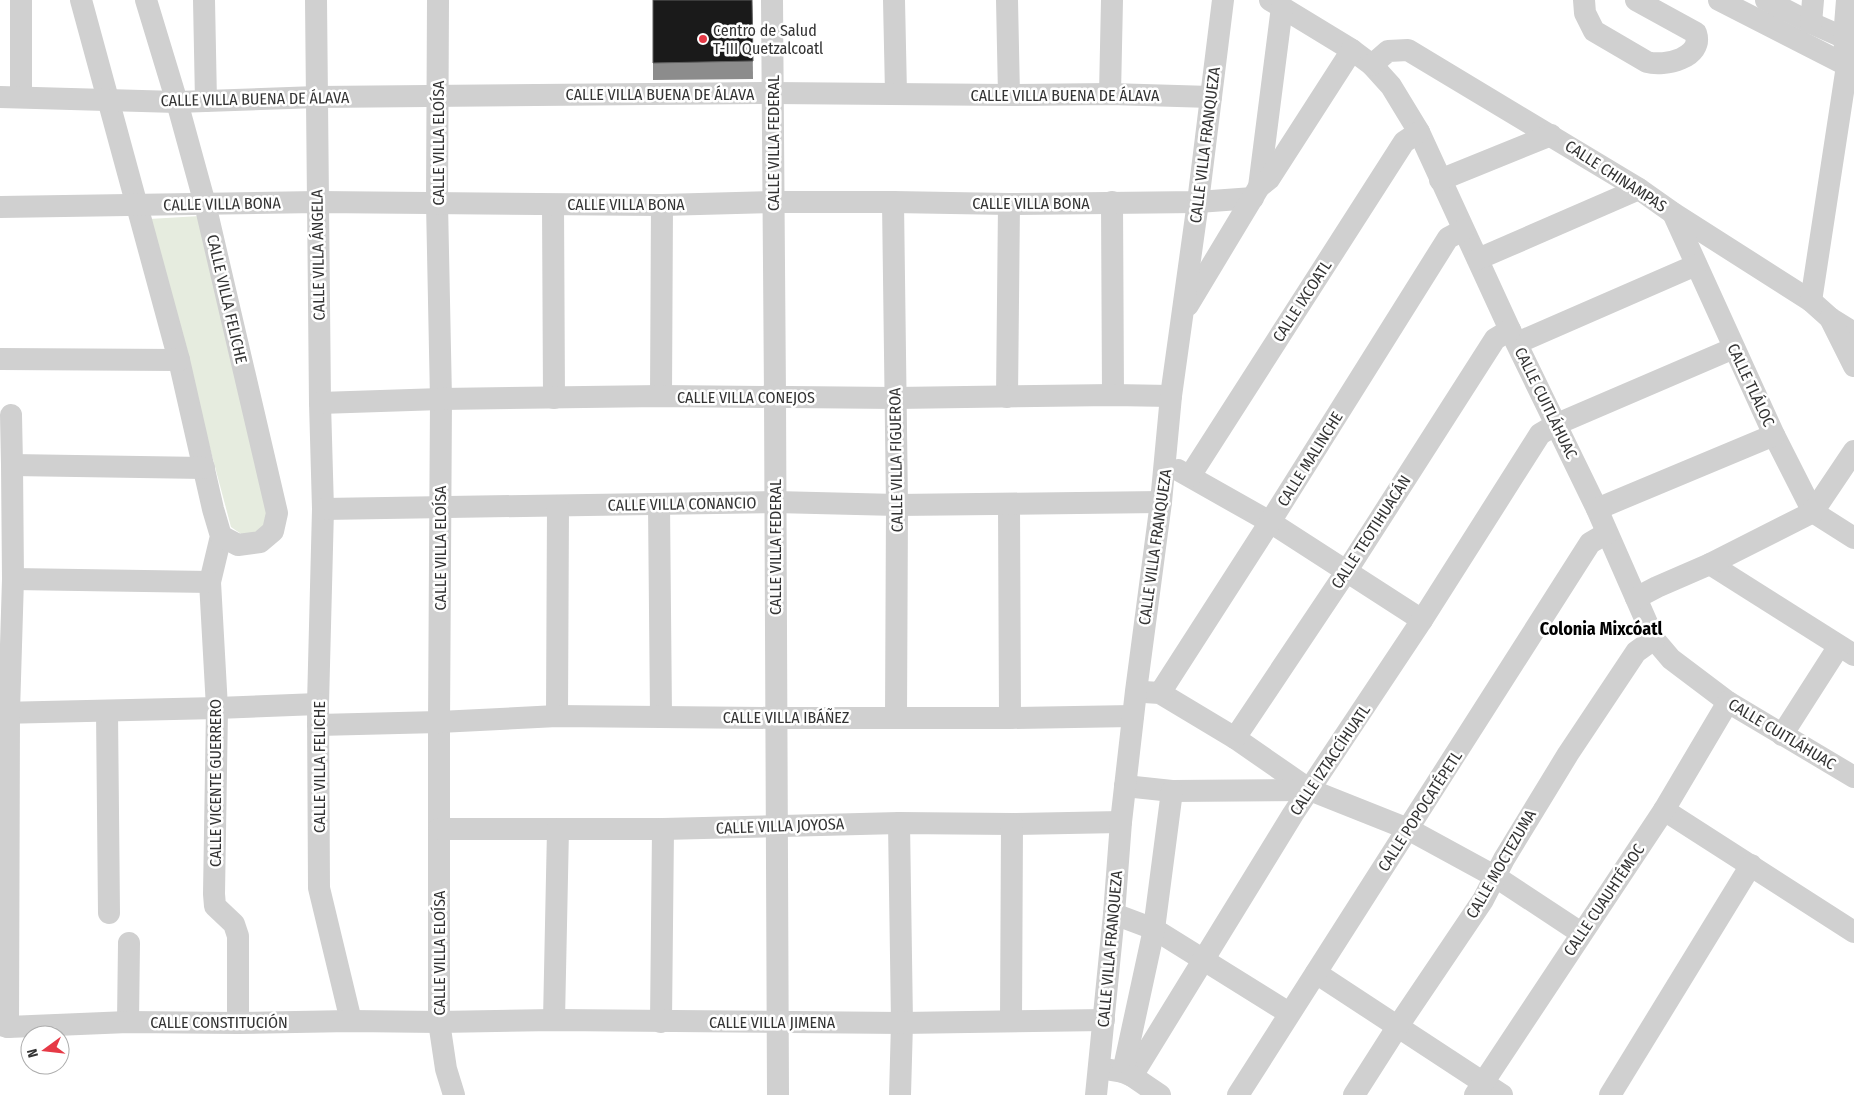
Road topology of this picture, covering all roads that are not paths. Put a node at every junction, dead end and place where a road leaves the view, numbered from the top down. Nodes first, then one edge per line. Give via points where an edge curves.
1 (21, 0) edge
2 (81, 0) edge
3 (146, 0) edge
4 (204, 0) edge
5 (316, 0) edge
6 (438, 0) edge
7 (772, 0) edge
8 (894, 0) edge
9 (1007, 0) edge
10 (1112, 0) edge
11 (1223, 0) edge
12 (1584, 0) edge
13 (1636, 0) edge
14 (1719, 0) edge
15 (1814, 0) edge
16 (1848, 0) edge
17 (1773, 2) edge
18 (1276, 3) edge
19 (1810, 23) junction
20 (1849, 40) edge
21 (1352, 50) junction
22 (1372, 65) junction
23 (1851, 67) edge
24 (773, 93) junction
25 (896, 93) junction
26 (1110, 94) junction
27 (1009, 95) junction
28 (438, 96) junction
29 (1211, 96) junction
30 (317, 97) junction
31 (11, 98) edge
32 (109, 100) junction
33 (206, 101) junction
34 (178, 102) junction
35 (1419, 132) junction
36 (1551, 135) junction
37 (1440, 180) junction
38 (1639, 189) junction
39 (1256, 193) junction
40 (318, 202) junction
41 (773, 202) junction
42 (893, 202) junction
43 (1112, 202) junction
44 (1198, 202) junction
45 (437, 203) junction
46 (205, 204) junction
47 (1009, 204) junction
48 (553, 205) junction
49 (662, 205) junction
50 (138, 206) junction
51 (0, 207) edge
52 (1672, 213) junction
53 (1463, 230) junction
54 (1478, 260) junction
55 (1696, 265) junction
56 (1811, 301) junction
57 (1183, 312) junction
58 (1830, 318) junction
59 (1854, 333) edge
60 (1514, 336) junction
61 (1734, 348) junction
62 (0, 359) edge
63 (180, 360) junction
64 (1854, 366) edge
65 (1113, 395) junction
66 (661, 396) junction
67 (1171, 396) junction
68 (776, 397) junction
69 (1007, 397) junction
70 (554, 398) junction
71 (896, 398) junction
72 (441, 399) junction
73 (320, 403) junction
74 (10, 415) dead end
75 (1557, 424) junction
76 (1774, 435) junction
77 (1854, 452) edge
78 (1166, 463) junction
79 (12, 465) junction
80 (204, 468) junction
81 (1190, 476) junction
82 (775, 502) junction
83 (1161, 502) junction
84 (1009, 504) junction
85 (659, 505) junction
86 (897, 505) junction
87 (558, 506) junction
88 (440, 508) junction
89 (323, 509) junction
90 (1597, 509) junction
91 (1813, 512) junction
92 (1270, 522) junction
93 (1607, 534) junction
94 (221, 536) junction
95 (1854, 538) edge
96 (1710, 564) junction
97 (1346, 572) junction
98 (12, 579) junction
99 (210, 582) junction
100 (1636, 598) junction
101 (1422, 620) junction
102 (1654, 639) junction
103 (1847, 651) edge
104 (1136, 691) junction
105 (1160, 693) junction
106 (1728, 702) junction
107 (217, 708) junction
108 (107, 711) junction
109 (4, 712) edge
110 (318, 714) junction
111 (557, 716) junction
112 (660, 716) junction
113 (1133, 716) junction
114 (776, 718) junction
115 (896, 718) junction
116 (1010, 718) junction
117 (438, 722) junction
118 (1782, 735) junction
119 (1234, 738) junction
120 (1854, 777) edge
121 (1125, 786) junction
122 (1310, 790) junction
123 (1172, 792) junction
124 (1664, 810) junction
125 (899, 822) junction
126 (1121, 822) junction
127 (1012, 824) junction
128 (777, 826) junction
129 (439, 829) junction
130 (558, 829) junction
131 (662, 830) junction
132 (1408, 830) junction
133 (1751, 865) junction
134 (1496, 877) junction
135 (109, 913) dead end
136 (1114, 914) junction
137 (1154, 929) junction
138 (1854, 932) edge
139 (1581, 933) junction
140 (128, 943) dead end
141 (1204, 960) junction
142 (1316, 974) junction
143 (1289, 1013) junction
144 (554, 1020) junction
145 (1104, 1020) junction
146 (351, 1021) junction
147 (777, 1021) junction
148 (1011, 1021) junction
149 (128, 1022) junction
150 (439, 1022) junction
151 (660, 1022) junction
152 (238, 1023) junction
153 (902, 1024) junction
154 (4, 1026) edge
155 (1398, 1026) junction
156 (1099, 1068) junction
157 (1127, 1074) junction
158 (1479, 1089) edge
159 (454, 1095) edge
160 (778, 1095) edge
161 (900, 1095) edge
162 (1096, 1095) edge
163 (1160, 1095) edge
164 (1238, 1095) edge
165 (1354, 1095) edge
166 (1502, 1095) edge
167 (1610, 1095) edge

1 - 31 street
2 - 32 street
3 - 34 street, CALLE VILLA FELICHE
4 - 33 street
5 - 30 street, CALLE VILLA ÁNGELA
6 - 28 street, CALLE VILLA ELOÍSA
7 - 24 street, CALLE VILLA FEDERAL
8 - 25 street
9 - 27 street
10 - 26 street
11 - 29 street, CALLE VILLA FRANQUEZA
12 - 13 street via 1585,13 1594,31 1646,62 1666,64 1693,52 1698,44 1696,33
14 - 23 street
15 - 19 street
16 - 20 street
17 - 19 street
18 - 21 street, CALLE CUITLÁHUAC
18 - 39 street
19 - 20 street
20 - 23 street
21 - 22 street, CALLE CUITLÁHUAC
21 - 39 street via 1269,179
22 - 35 street, CALLE CUITLÁHUAC via 1390,86
22 - 36 street, CALLE CHINAMPAS via 1388,51 1408,50
23 - 56 street
24 - 25 street, CALLE VILLA BUENA DE ÁLAVA
24 - 28 street, CALLE VILLA BUENA DE ÁLAVA
24 - 41 street, CALLE VILLA FEDERAL
25 - 27 street, CALLE VILLA BUENA DE ÁLAVA
26 - 27 street, CALLE VILLA BUENA DE ÁLAVA
26 - 29 street, CALLE VILLA BUENA DE ÁLAVA
28 - 30 street, CALLE VILLA BUENA DE ÁLAVA
28 - 45 street, CALLE VILLA ELOÍSA
29 - 44 street, CALLE VILLA FRANQUEZA
30 - 33 street, CALLE VILLA BUENA DE ÁLAVA
30 - 40 street, CALLE VILLA ÁNGELA
31 - 32 street, CALLE VILLA BUENA DE ÁLAVA
32 - 34 street, CALLE VILLA BUENA DE ÁLAVA
32 - 50 street
33 - 34 street, CALLE VILLA BUENA DE ÁLAVA
34 - 46 street, CALLE VILLA FELICHE
35 - 37 street, CALLE CUITLÁHUAC
35 - 81 street, CALLE IXCOATL via 1404,142
36 - 37 street
36 - 38 street, CALLE CHINAMPAS
37 - 53 street, CALLE CUITLÁHUAC
38 - 52 street, CALLE CHINAMPAS
38 - 54 street
39 - 44 street, CALLE VILLA BONA
39 - 57 street
40 - 45 street, CALLE VILLA BONA
40 - 46 street, CALLE VILLA BONA
40 - 73 street, CALLE VILLA ÁNGELA
41 - 42 street, CALLE VILLA BONA
41 - 49 street, CALLE VILLA BONA
41 - 68 street, CALLE VILLA FEDERAL
42 - 47 street, CALLE VILLA BONA
42 - 71 street, CALLE VILLA FIGUEROA
43 - 44 street, CALLE VILLA BONA
43 - 47 street, CALLE VILLA BONA
43 - 65 street
44 - 57 street, CALLE VILLA FRANQUEZA
45 - 48 street, CALLE VILLA BONA
45 - 72 street, CALLE VILLA ELOÍSA
46 - 50 street, CALLE VILLA BONA
46 - 94 street, CALLE VILLA FELICHE via 277,513 273,531 260,542 238,545
47 - 69 street
48 - 49 street, CALLE VILLA BONA
48 - 70 street
49 - 66 street
50 - 51 street, CALLE VILLA BONA
50 - 63 street
52 - 55 street, CALLE TLÁLOC
52 - 56 street, CALLE CHINAMPAS
53 - 54 street, CALLE CUITLÁHUAC
53 - 92 street, CALLE MALINCHE via 1448,238
54 - 60 street, CALLE CUITLÁHUAC
55 - 60 street, CALLE TEOTIHUACÁN
55 - 61 street, CALLE TLÁLOC
56 - 58 street, CALLE CHINAMPAS
57 - 67 street, CALLE VILLA FRANQUEZA
58 - 59 street, CALLE CHINAMPAS
58 - 64 street
60 - 75 street, CALLE CUITLÁHUAC
60 - 97 street, CALLE TEOTIHUACÁN via 1495,339
61 - 75 street, CALLE IZTACCÍHUATL
61 - 76 street, CALLE TLÁLOC
62 - 63 street
63 - 80 street
65 - 67 street, CALLE VILLA CONEJOS
65 - 69 street, CALLE VILLA CONEJOS
66 - 68 street, CALLE VILLA CONEJOS
66 - 70 street, CALLE VILLA CONEJOS
67 - 78 street, CALLE VILLA FRANQUEZA
68 - 71 street, CALLE VILLA CONEJOS
68 - 82 street, CALLE VILLA FEDERAL
69 - 71 street, CALLE VILLA CONEJOS
70 - 72 street, CALLE VILLA CONEJOS
71 - 86 street, CALLE VILLA FIGUEROA
72 - 73 street, CALLE VILLA CONEJOS
72 - 88 street, CALLE VILLA ELOÍSA
73 - 89 street, CALLE VILLA ÁNGELA
74 - 79 street
75 - 90 street, CALLE CUITLÁHUAC
75 - 101 street, CALLE IZTACCÍHUATL via 1540,434
76 - 90 street
76 - 91 street, CALLE TLÁLOC
77 - 91 street
78 - 81 street
78 - 83 street, CALLE VILLA FRANQUEZA
79 - 80 street
79 - 98 street
80 - 94 street
81 - 92 street
82 - 85 street, CALLE VILLA CONANCIO
82 - 86 street, CALLE VILLA CONANCIO
82 - 114 street, CALLE VILLA FEDERAL
83 - 84 street, CALLE VILLA CONANCIO
83 - 104 street, CALLE VILLA FRANQUEZA
84 - 86 street, CALLE VILLA CONANCIO
84 - 116 street
85 - 87 street, CALLE VILLA CONANCIO
85 - 112 street
86 - 115 street, CALLE VILLA FIGUEROA
87 - 88 street, CALLE VILLA CONANCIO
87 - 111 street
88 - 89 street, CALLE VILLA CONANCIO
88 - 117 street, CALLE VILLA ELOÍSA
89 - 110 street, CALLE VILLA FELICHE
90 - 93 street, CALLE CUITLÁHUAC
91 - 95 street
91 - 96 street
92 - 97 street
92 - 105 street, CALLE MALINCHE
93 - 100 street, CALLE CUITLÁHUAC
93 - 132 street, CALLE POPOCATÉPETL via 1590,543
94 - 99 street, CALLE VICENTE GUERRERO
96 - 100 street
96 - 103 street
97 - 101 street
97 - 119 street, CALLE TEOTIHUACÁN
98 - 99 street
98 - 109 street
99 - 107 street, CALLE VICENTE GUERRERO
100 - 102 street, CALLE CUITLÁHUAC
101 - 122 street, CALLE IZTACCÍHUATL
102 - 106 street, CALLE CUITLÁHUAC via 1671,659
102 - 134 street, CALLE MOCTEZUMA via 1636,652 1573,746
103 - 118 street
104 - 105 street
104 - 113 street, CALLE VILLA FRANQUEZA
105 - 119 street
106 - 118 street, CALLE CUITLÁHUAC
106 - 124 street, CALLE CUAUHTÉMOC
107 - 108 street, CALLE VILLA IBÁÑEZ
107 - 110 street, CALLE VILLA IBÁÑEZ
107 - 152 street, CALLE VICENTE GUERRERO via 215,906 234,924 238,936
108 - 109 street, CALLE VILLA IBÁÑEZ
108 - 135 street
109 - 154 street
110 - 117 street, CALLE VILLA IBÁÑEZ
110 - 146 street, CALLE VILLA FELICHE via 319,888
111 - 112 street, CALLE VILLA IBÁÑEZ
111 - 117 street, CALLE VILLA IBÁÑEZ
112 - 114 street, CALLE VILLA IBÁÑEZ
113 - 116 street, CALLE VILLA IBÁÑEZ
113 - 121 street, CALLE VILLA FRANQUEZA
114 - 115 street, CALLE VILLA IBÁÑEZ
114 - 128 street, CALLE VILLA FEDERAL
115 - 116 street, CALLE VILLA IBÁÑEZ
117 - 129 street, CALLE VILLA ELOÍSA
118 - 120 street, CALLE CUITLÁHUAC
119 - 122 street
121 - 123 street
121 - 126 street, CALLE VILLA FRANQUEZA
122 - 123 street
122 - 132 street
122 - 141 street, CALLE IZTACCÍHUATL
123 - 137 street
124 - 133 street
124 - 139 street, CALLE CUAUHTÉMOC
125 - 127 street, CALLE VILLA JOYOSA
125 - 128 street, CALLE VILLA JOYOSA
125 - 153 street
126 - 127 street, CALLE VILLA JOYOSA
126 - 136 street, CALLE VILLA FRANQUEZA
127 - 148 street
128 - 131 street, CALLE VILLA JOYOSA
128 - 147 street, CALLE VILLA FEDERAL
129 - 130 street, CALLE VILLA JOYOSA
129 - 150 street, CALLE VILLA ELOÍSA
130 - 131 street, CALLE VILLA JOYOSA
130 - 144 street
131 - 151 street
132 - 134 street
132 - 142 street, CALLE POPOCATÉPETL
133 - 138 street
133 - 167 street
134 - 139 street
134 - 155 street, CALLE MOCTEZUMA
136 - 137 street
136 - 145 street, CALLE VILLA FRANQUEZA
137 - 141 street
137 - 157 street
139 - 158 street, CALLE CUAUHTÉMOC
140 - 149 street
141 - 143 street
141 - 157 street, CALLE IZTACCÍHUATL
142 - 143 street, CALLE POPOCATÉPETL
142 - 155 street
143 - 164 street, CALLE POPOCATÉPETL
144 - 150 street, CALLE VILLA JIMENA
144 - 151 street, CALLE VILLA JIMENA
145 - 148 street, CALLE VILLA JIMENA
145 - 156 street, CALLE VILLA FRANQUEZA
146 - 150 street, CALLE CONSTITUCIÓN
146 - 152 street, CALLE CONSTITUCIÓN
147 - 151 street, CALLE VILLA JIMENA
147 - 153 street, CALLE VILLA JIMENA
147 - 160 street, CALLE VILLA FEDERAL
148 - 153 street, CALLE VILLA JIMENA
149 - 152 street, CALLE CONSTITUCIÓN
149 - 154 street, CALLE CONSTITUCIÓN
150 - 159 street, CALLE VILLA ELOÍSA via 446,1069
153 - 161 street
155 - 158 street
155 - 165 street, CALLE MOCTEZUMA
156 - 157 street
156 - 162 street, CALLE VILLA FRANQUEZA
157 - 163 street
158 - 166 street

